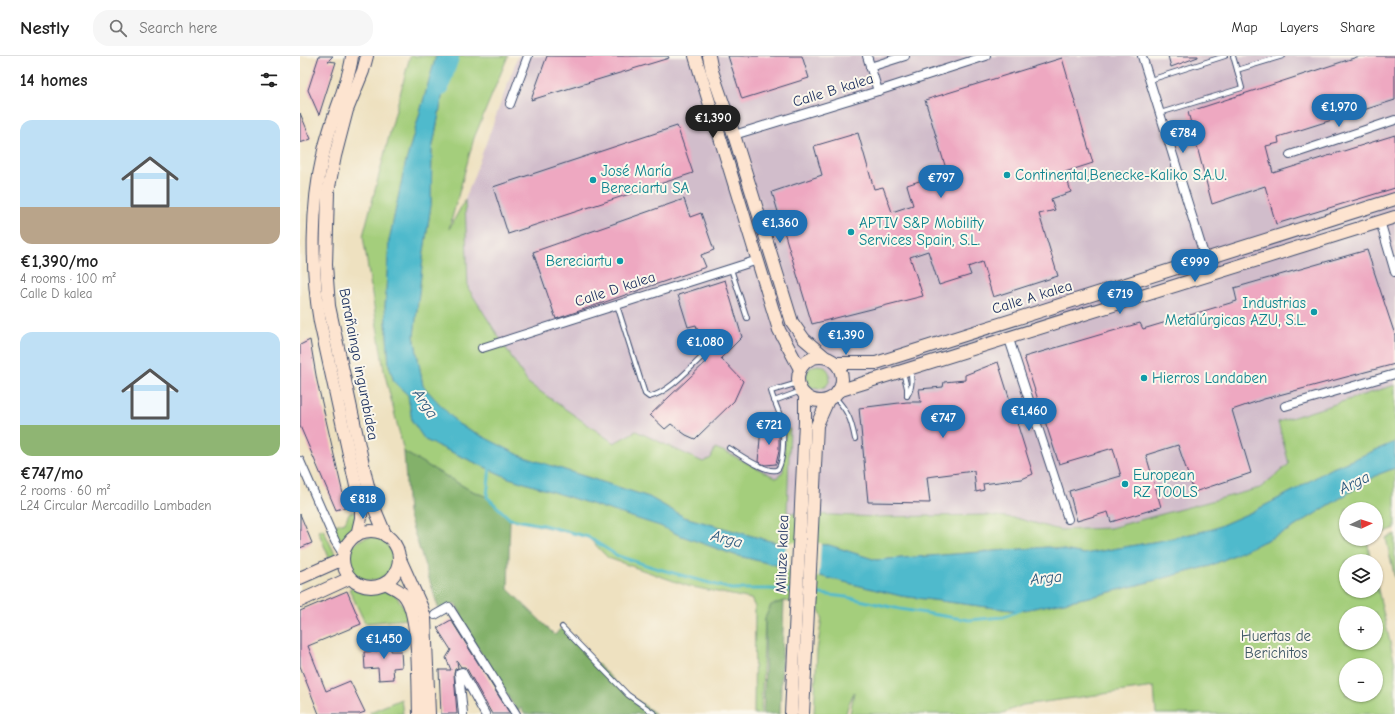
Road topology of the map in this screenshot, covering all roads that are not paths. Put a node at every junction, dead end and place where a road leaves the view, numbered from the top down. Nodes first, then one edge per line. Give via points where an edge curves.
1 (352, 56) edge
2 (367, 56) edge
3 (528, 56) edge
4 (695, 56) edge
5 (709, 56) edge
6 (867, 56) edge
7 (905, 56) edge
8 (986, 56) edge
9 (1142, 56) edge
10 (1226, 56) edge
11 (1233, 56) edge
12 (1283, 56) edge
13 (870, 67) junction
14 (1237, 70) junction
15 (1149, 80) junction
16 (878, 91) junction
17 (510, 104) dead end
18 (711, 112) junction
19 (1160, 113) junction
20 (1395, 120) edge
21 (734, 135) junction
22 (1290, 155) dead end
23 (732, 180) junction
24 (1395, 199) edge
25 (1395, 217) edge
26 (1380, 221) junction
27 (1205, 258) junction
28 (1264, 258) junction
29 (758, 260) junction
30 (731, 269) junction
31 (1395, 272) edge
32 (1161, 290) junction
33 (617, 305) junction
34 (747, 318) dead end
35 (1009, 339) junction
36 (482, 348) dead end
37 (703, 356) dead end
38 (825, 356) junction
39 (837, 364) junction
40 (800, 369) junction
41 (906, 371) junction
42 (1395, 374) edge
43 (801, 390) junction
44 (833, 395) junction
45 (774, 401) junction
46 (1285, 406) dead end
47 (855, 439) dead end
48 (729, 448) dead end
49 (300, 461) edge
50 (1068, 519) dead end
51 (357, 535) junction
52 (386, 536) junction
53 (343, 557) junction
54 (399, 557) junction
55 (300, 578) edge
56 (350, 578) junction
57 (386, 583) junction
58 (300, 601) edge
59 (434, 615) dead end
60 (562, 627) dead end
61 (419, 714) edge
62 (429, 714) edge
63 (463, 714) edge
64 (485, 714) edge
65 (516, 714) edge
66 (655, 714) edge
67 (791, 714) edge
68 (803, 714) edge

1 - 51 main road, Barañaingo ingurabidea via 351,67 322,156 314,226 313,266 316,302 361,509
2 - 52 main road, Barañaingo ingurabidea via 335,156 328,192 326,265 329,306 366,478 373,505
3 - 17 street
4 - 18 main road
5 - 21 main road
6 - 13 street
7 - 13 street
8 - 16 street, Calle B kalea
9 - 15 street
10 - 15 lane
11 - 14 lane
12 - 14 lane
13 - 16 street
14 - 19 lane via 1242,88
15 - 19 street
16 - 21 street, Calle B kalea
18 - 21 main road via 717,116 722,131
18 - 23 main road
19 - 27 street
20 - 22 street
21 - 23 main road via 726,145 732,165
21 - 38 main road via 792,322 804,339
23 - 29 main road
24 - 27 main road, Calle A kalea
25 - 26 main road
26 - 28 main road
26 - 31 street
27 - 28 main road via 1216,263 1247,255
27 - 32 main road via 1199,270 1171,278
27 - 39 main road, Calle A kalea via 876,363
28 - 32 main road
29 - 30 street, Calle D kalea
29 - 40 main road via 779,330
30 - 33 street, Calle D kalea
30 - 34 lane
32 - 35 main road
33 - 36 street, Calle D kalea
33 - 37 lane via 645,394 649,397 668,388
35 - 41 main road
35 - 50 street
38 - 39 main road
38 - 40 main road via 810,358
39 - 44 main road via 842,377
40 - 43 main road
41 - 41 lane via 907,388 907,396 912,381
41 - 44 main road
42 - 46 street
43 - 44 main road via 816,401
43 - 45 lane
43 - 45 lane via 771,391
43 - 67 main road, Miluze kalea via 804,422
44 - 47 lane via 852,420
44 - 68 main road, Miluze kalea via 817,425
45 - 48 lane via 783,429 779,468 775,471 766,469
49 - 53 street
51 - 52 main road via 372,531
51 - 53 main road via 350,540
52 - 54 main road via 393,541
53 - 55 main road
53 - 56 main road
54 - 57 main road via 396,572
54 - 62 main road via 425,618
56 - 57 main road via 367,587 377,587
56 - 58 main road
57 - 61 main road via 404,594 412,611
59 - 65 street via 449,607
60 - 66 lane via 628,694
63 - 64 street via 460,673 462,672

